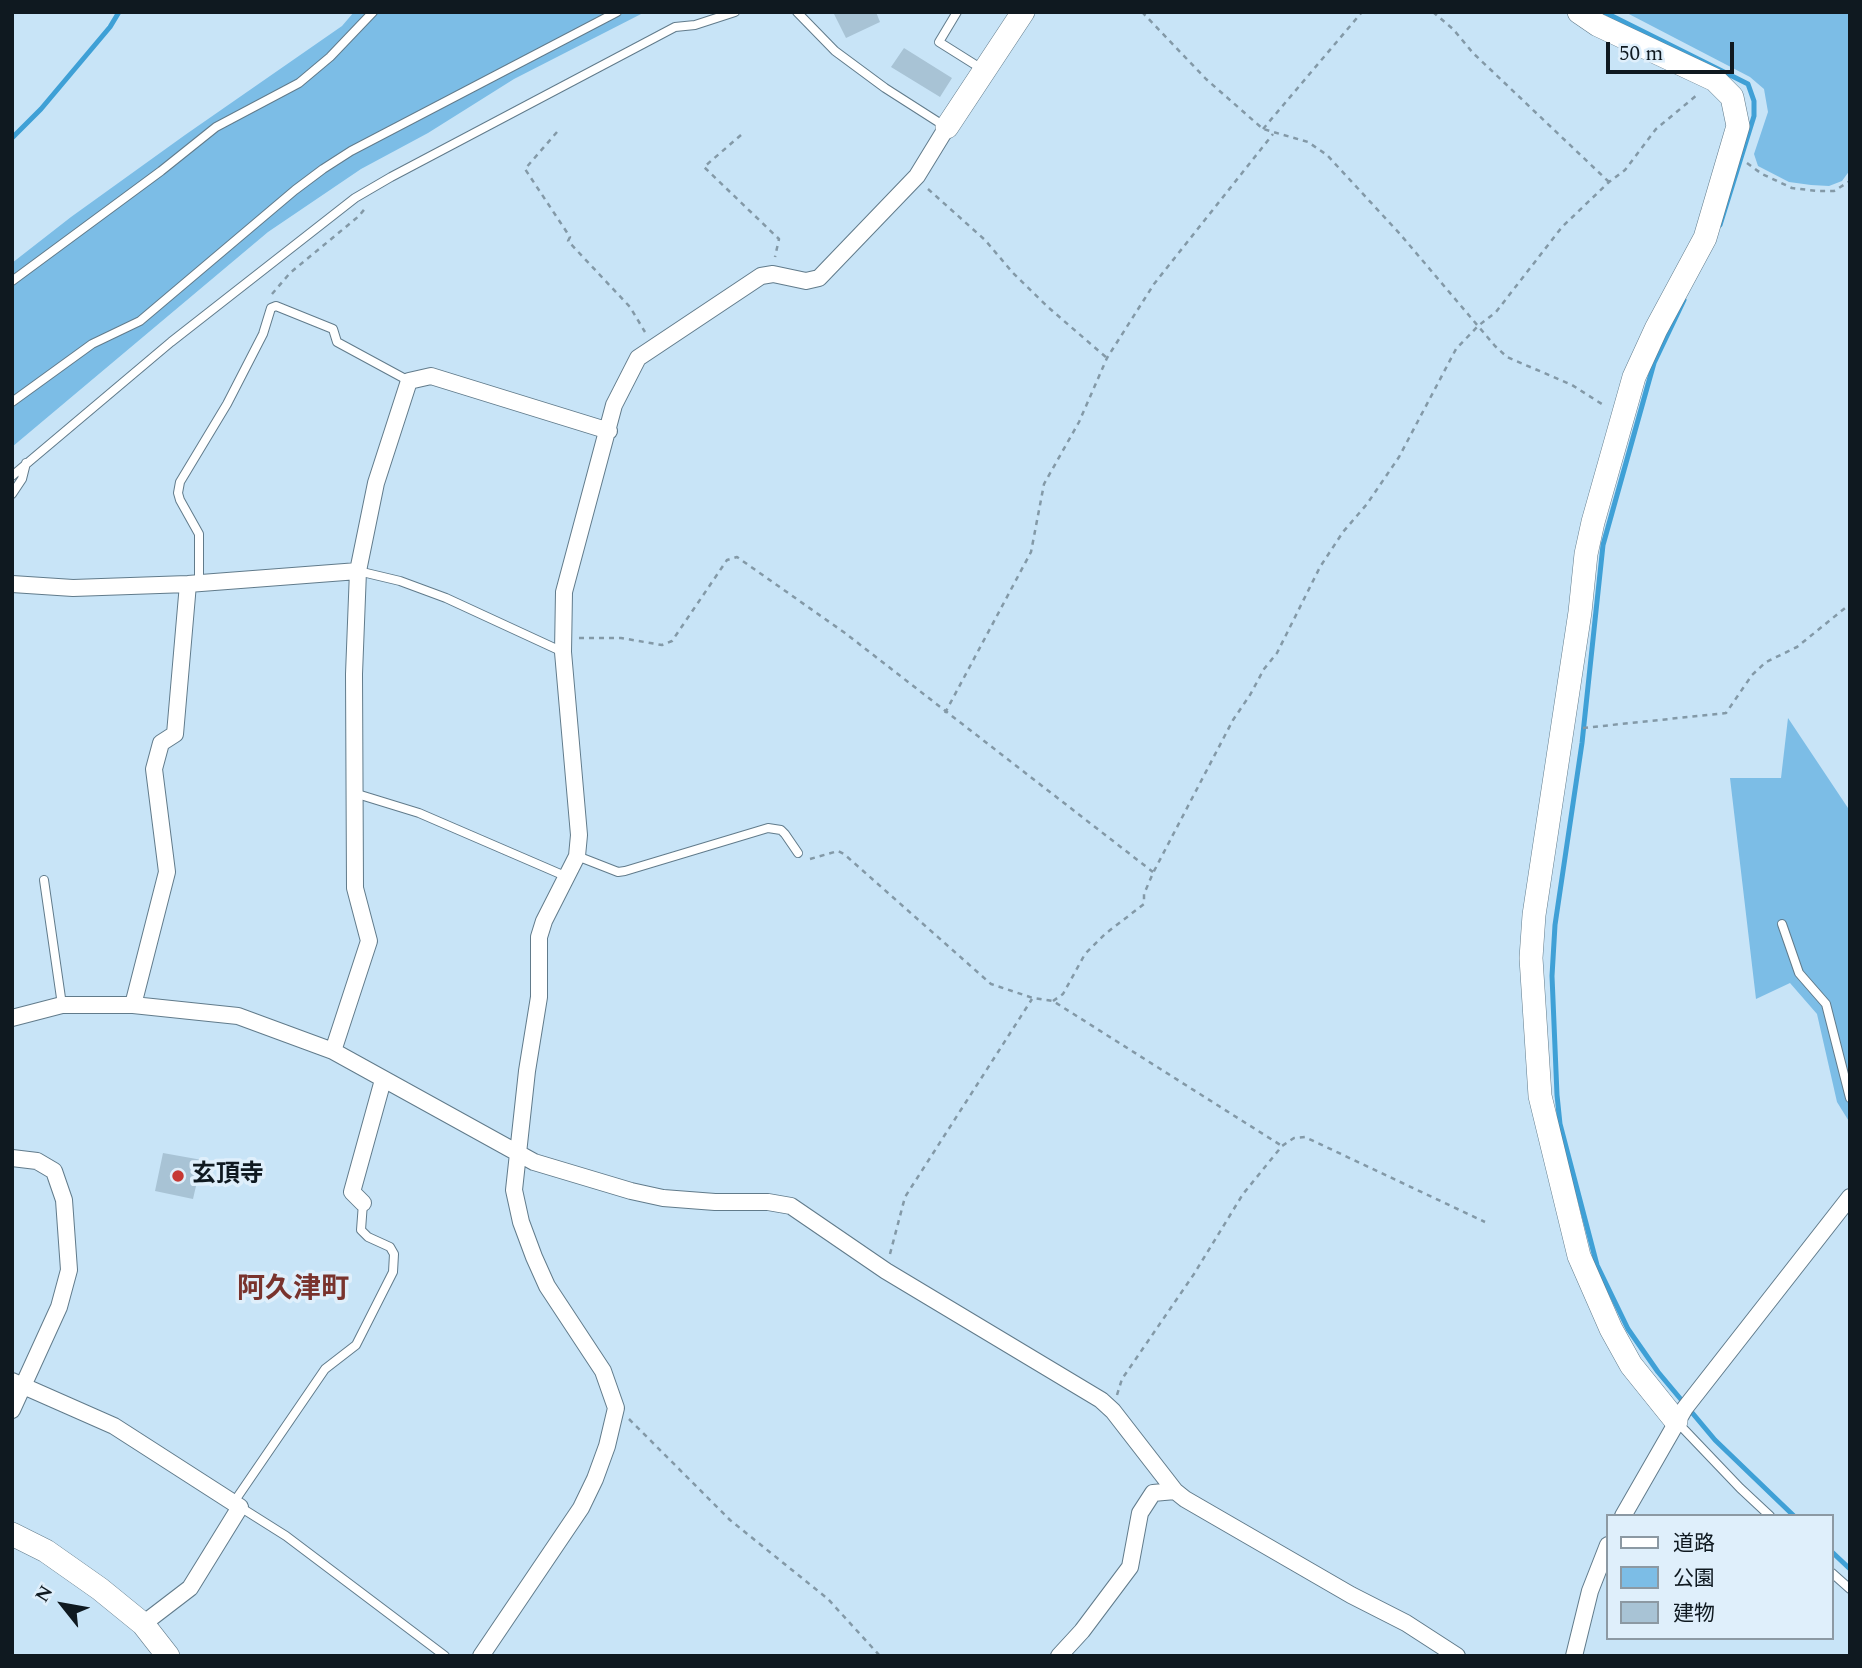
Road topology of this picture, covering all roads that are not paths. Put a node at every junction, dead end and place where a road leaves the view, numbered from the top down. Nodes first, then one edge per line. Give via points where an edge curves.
1 (373, 12) edge
2 (617, 12) edge
3 (734, 12) edge
4 (797, 12) edge
5 (957, 12) edge
6 (1023, 12) edge
7 (1579, 12) edge
8 (984, 71) junction
9 (947, 127) junction
10 (12, 281) edge
11 (409, 381) junction
12 (12, 402) edge
13 (609, 431) junction
14 (26, 463) junction
15 (12, 476) edge
16 (12, 494) edge
17 (358, 571) junction
18 (12, 584) edge
19 (193, 584) junction
20 (562, 645) junction
21 (354, 793) junction
22 (798, 853) road end
23 (577, 856) junction
24 (565, 876) junction
25 (44, 880) dead end
26 (1782, 924) dead end
27 (133, 1005) junction
28 (62, 1006) junction
29 (12, 1017) edge
30 (333, 1051) junction
31 (383, 1080) junction
32 (1850, 1098) edge
33 (517, 1153) junction
34 (12, 1158) edge
35 (1850, 1197) edge
36 (363, 1203) joint
37 (18, 1383) edge
38 (12, 1409) edge
39 (1676, 1420) junction
40 (1175, 1491) junction
41 (237, 1505) junction
42 (1624, 1514) edge
43 (1768, 1514) edge
44 (12, 1534) edge
45 (1606, 1550) edge
46 (1834, 1575) edge
47 (1850, 1589) edge
48 (143, 1624) junction
49 (168, 1656) edge
50 (445, 1656) edge
51 (481, 1656) edge
52 (1059, 1656) edge
53 (1457, 1656) edge
54 (1574, 1656) edge

1 - 10 lane via 299,83 216,127
2 - 12 lane via 323,169 140,321 92,344
3 - 14 lane via 676,27 355,198 235,290
4 - 9 lane via 835,51
5 - 8 lane via 939,42
6 - 8 street
7 - 39 street via 1715,80 1728,92 1738,126 1705,238 1634,377 1586,555 1531,958 1540,1096 1585,1273 1631,1365
8 - 9 street
9 - 13 street via 916,176 819,278 761,276 638,358 614,405
11 - 13 street via 431,376
11 - 17 street via 376,483
11 - 19 lane via 337,342 333,329 271,308 263,334 227,404 180,482 180,500 199,534
13 - 20 street via 570,562
14 - 15 lane
14 - 16 lane
17 - 19 street
17 - 20 lane via 400,580
17 - 21 street
18 - 19 street via 73,588
19 - 27 street via 175,734 161,743 154,769 167,872
20 - 23 street
21 - 24 lane via 419,813
21 - 30 street via 355,888 369,941
22 - 23 lane via 785,834 773,828 625,872
23 - 24 street
24 - 33 street via 539,937 539,997
25 - 28 lane
26 - 32 lane via 1799,973 1826,1004
27 - 28 street
27 - 30 street via 238,1016
28 - 29 street
30 - 31 street
31 - 33 street
31 - 36 street via 352,1192
33 - 40 street via 534,1162 663,1198 791,1206 886,1271 1087,1391 1113,1411
33 - 51 street via 514,1190 534,1258 603,1371 616,1408 607,1446 581,1507
34 - 37 street via 37,1161 54,1171 64,1200 69,1270 59,1307
35 - 39 street
36 - 41 lane via 361,1230 390,1247 393,1272 356,1345 325,1369
37 - 38 street
37 - 41 street via 114,1426
39 - 42 street
39 - 43 lane
40 - 52 street via 1153,1493 1140,1513 1130,1567
40 - 53 street
41 - 48 street via 190,1588
41 - 50 lane via 286,1536
44 - 48 street via 79,1574
45 - 54 street
46 - 47 lane
48 - 49 street

